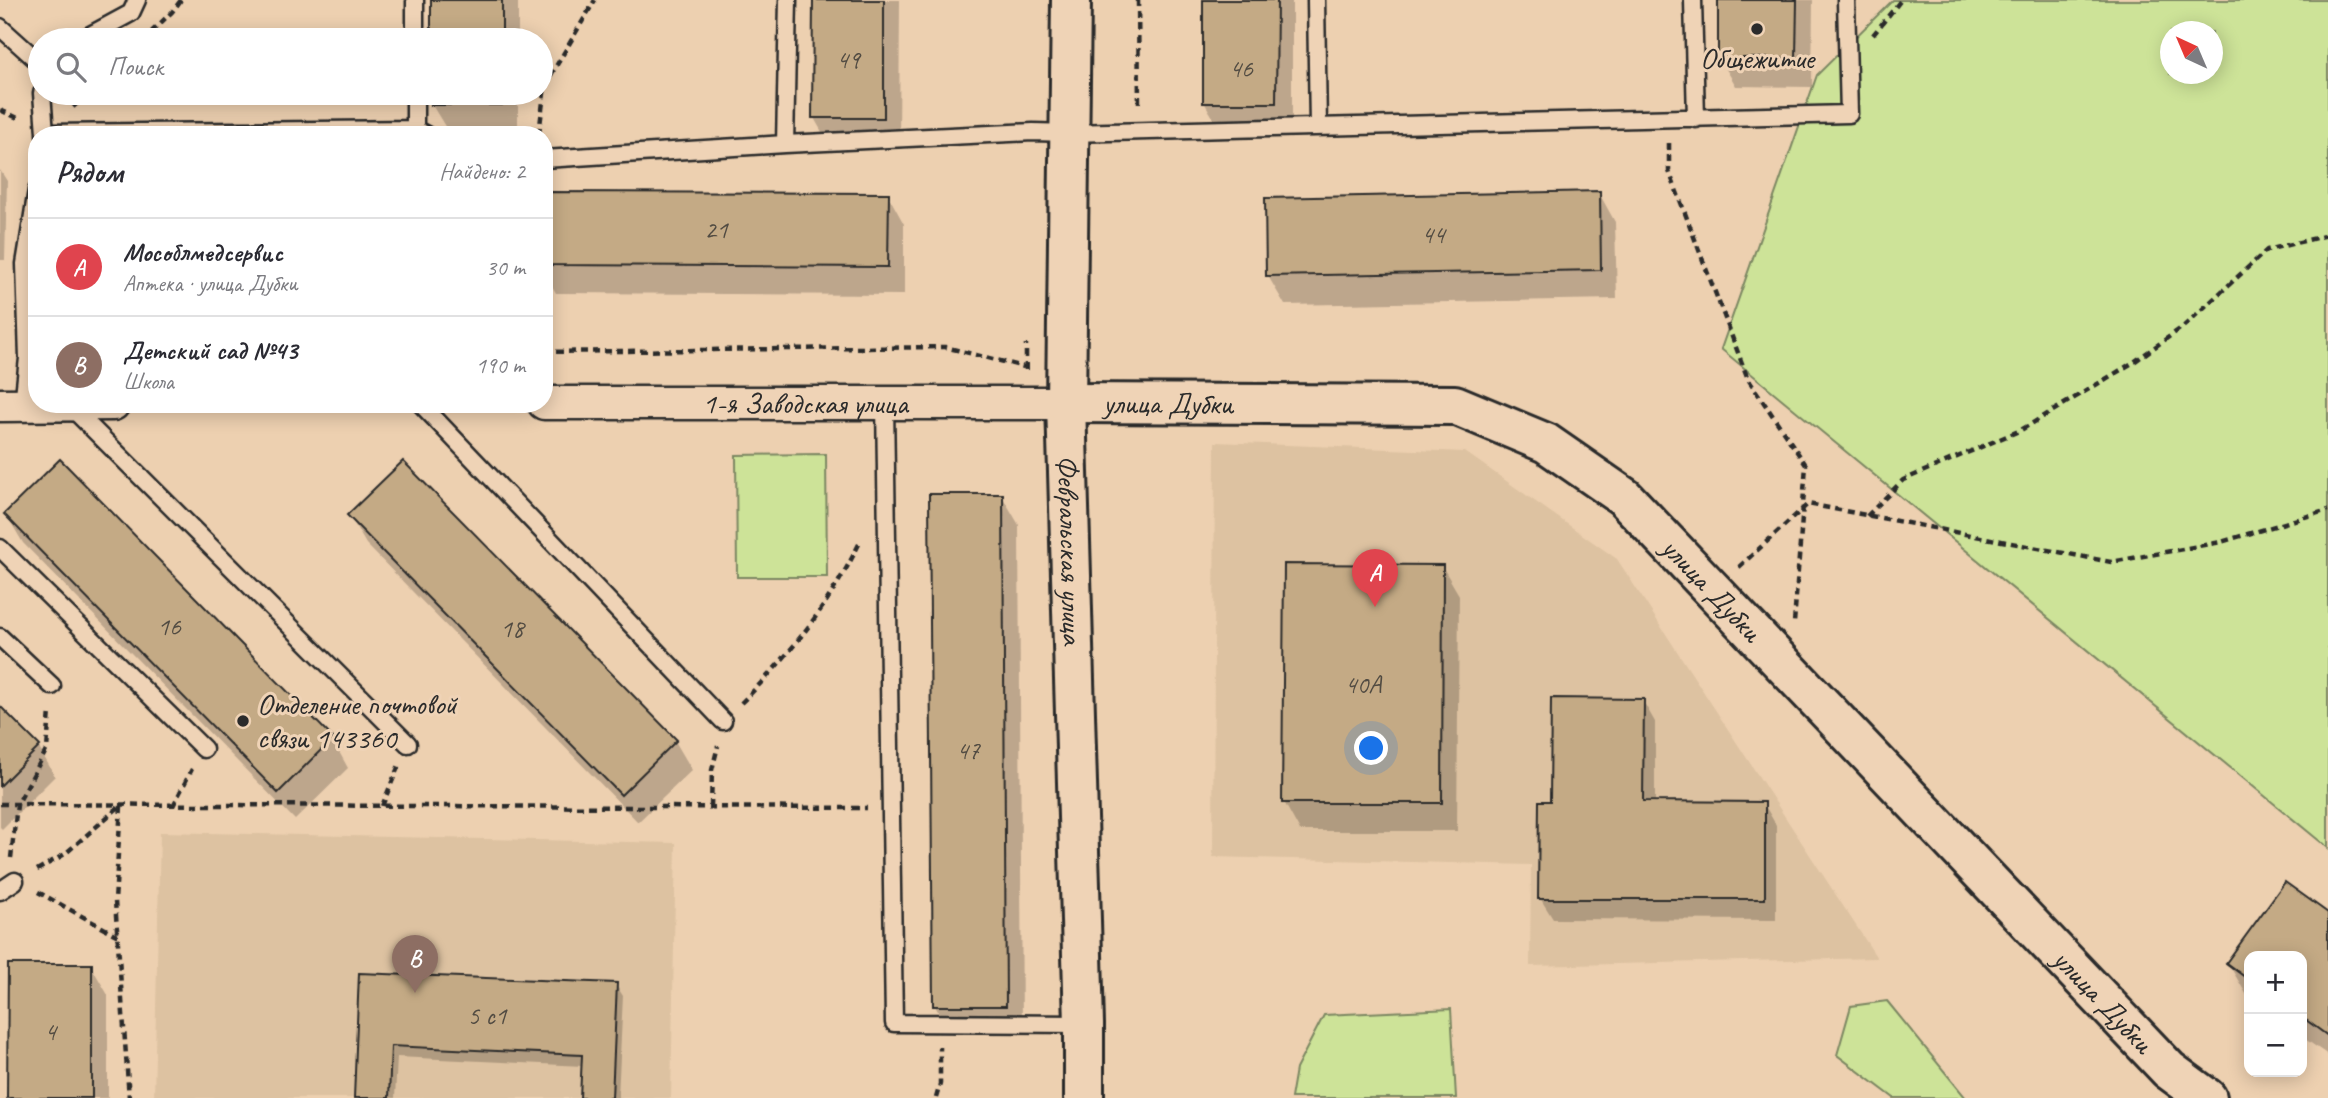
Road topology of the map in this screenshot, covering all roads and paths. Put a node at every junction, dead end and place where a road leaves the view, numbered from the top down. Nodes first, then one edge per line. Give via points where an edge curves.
1 (137, 0) edge
2 (181, 0) edge
3 (415, 0) edge
4 (595, 0) edge
5 (788, 0) edge
6 (1070, 0) edge
7 (1138, 0) edge
8 (1317, 0) edge
9 (1693, 0) edge
10 (1846, 0) edge
11 (0, 27) edge
12 (103, 28) edge
13 (156, 28) edge
14 (415, 28) edge
15 (28, 53) edge
16 (553, 71) edge
17 (43, 105) edge
18 (417, 105) edge
19 (543, 105) edge
20 (1696, 118) junction
21 (1668, 119) junction
22 (44, 126) edge
23 (420, 126) edge
24 (540, 126) edge
25 (1318, 127) junction
26 (1139, 131) junction
27 (1069, 133) junction
28 (785, 144) junction
29 (553, 158) edge
30 (2328, 236) edge
31 (28, 246) edge
32 (553, 352) edge
33 (28, 358) edge
34 (28, 358) edge
35 (1026, 368) dead end
36 (1066, 402) junction
37 (553, 403) edge
38 (885, 403) junction
39 (11, 405) edge
40 (78, 413) edge
41 (430, 413) edge
42 (1802, 509) junction
43 (2328, 510) edge
44 (1867, 516) junction
45 (862, 536) dead end
46 (0, 548) edge
47 (1713, 591) junction
48 (0, 637) edge
49 (1790, 673) junction
50 (52, 685) joint
51 (723, 721) junction
52 (408, 744) joint
53 (204, 749) joint
54 (0, 804) edge
55 (17, 805) junction
56 (121, 805) junction
57 (173, 806) junction
58 (382, 806) junction
59 (711, 807) junction
60 (891, 808) junction
61 (15, 881) junction
62 (0, 891) edge
63 (118, 936) junction
64 (940, 1023) junction
65 (1084, 1024) junction
66 (2171, 1084) edge
67 (129, 1098) edge
68 (936, 1098) edge
69 (1084, 1098) edge
70 (2207, 1098) edge

1 - 12 lane via 131,13
2 - 13 path
3 - 14 lane
4 - 16 path
5 - 28 lane
6 - 27 street, Февральская улица
7 - 26 path
8 - 25 lane
9 - 20 lane
10 - 20 lane via 1849,114
11 - 15 lane
17 - 22 lane
18 - 23 lane
19 - 24 path
20 - 21 lane
21 - 25 lane
21 - 42 path via 1669,171 1748,379 1806,465
25 - 26 lane
26 - 27 lane
27 - 28 lane
27 - 36 street, Февральская улица
28 - 29 lane
30 - 44 path via 2267,250 2184,326 2134,362 2021,430 1903,480
31 - 34 lane
32 - 35 path via 945,347
33 - 39 lane
36 - 38 street, 1-я Заводская улица
36 - 47 street, улица Дубки via 1455,405 1546,443 1624,497
36 - 65 street, Февральская улица
37 - 38 street, 1-я Заводская улица
38 - 60 lane
40 - 52 lane
41 - 51 lane
42 - 44 path via 1808,504
42 - 47 path
42 - 49 path
43 - 44 path via 2221,541 2110,562
45 - 51 path via 827,600 774,672
46 - 53 lane
47 - 49 street, улица Дубки
48 - 50 lane
49 - 66 street, улица Дубки
50 - 55 path via 47,750
51 - 59 path via 712,770
52 - 58 path
53 - 57 path
54 - 55 path
55 - 56 path
55 - 61 path via 10,854
56 - 57 path
56 - 61 path via 65,854
56 - 63 path via 115,901
57 - 58 path
58 - 59 path
59 - 60 path
60 - 64 lane via 894,1023
61 - 62 lane
61 - 63 path
63 - 67 path
64 - 65 lane
64 - 68 path
65 - 69 street, Февральская улица
66 - 70 street, улица Дубки

